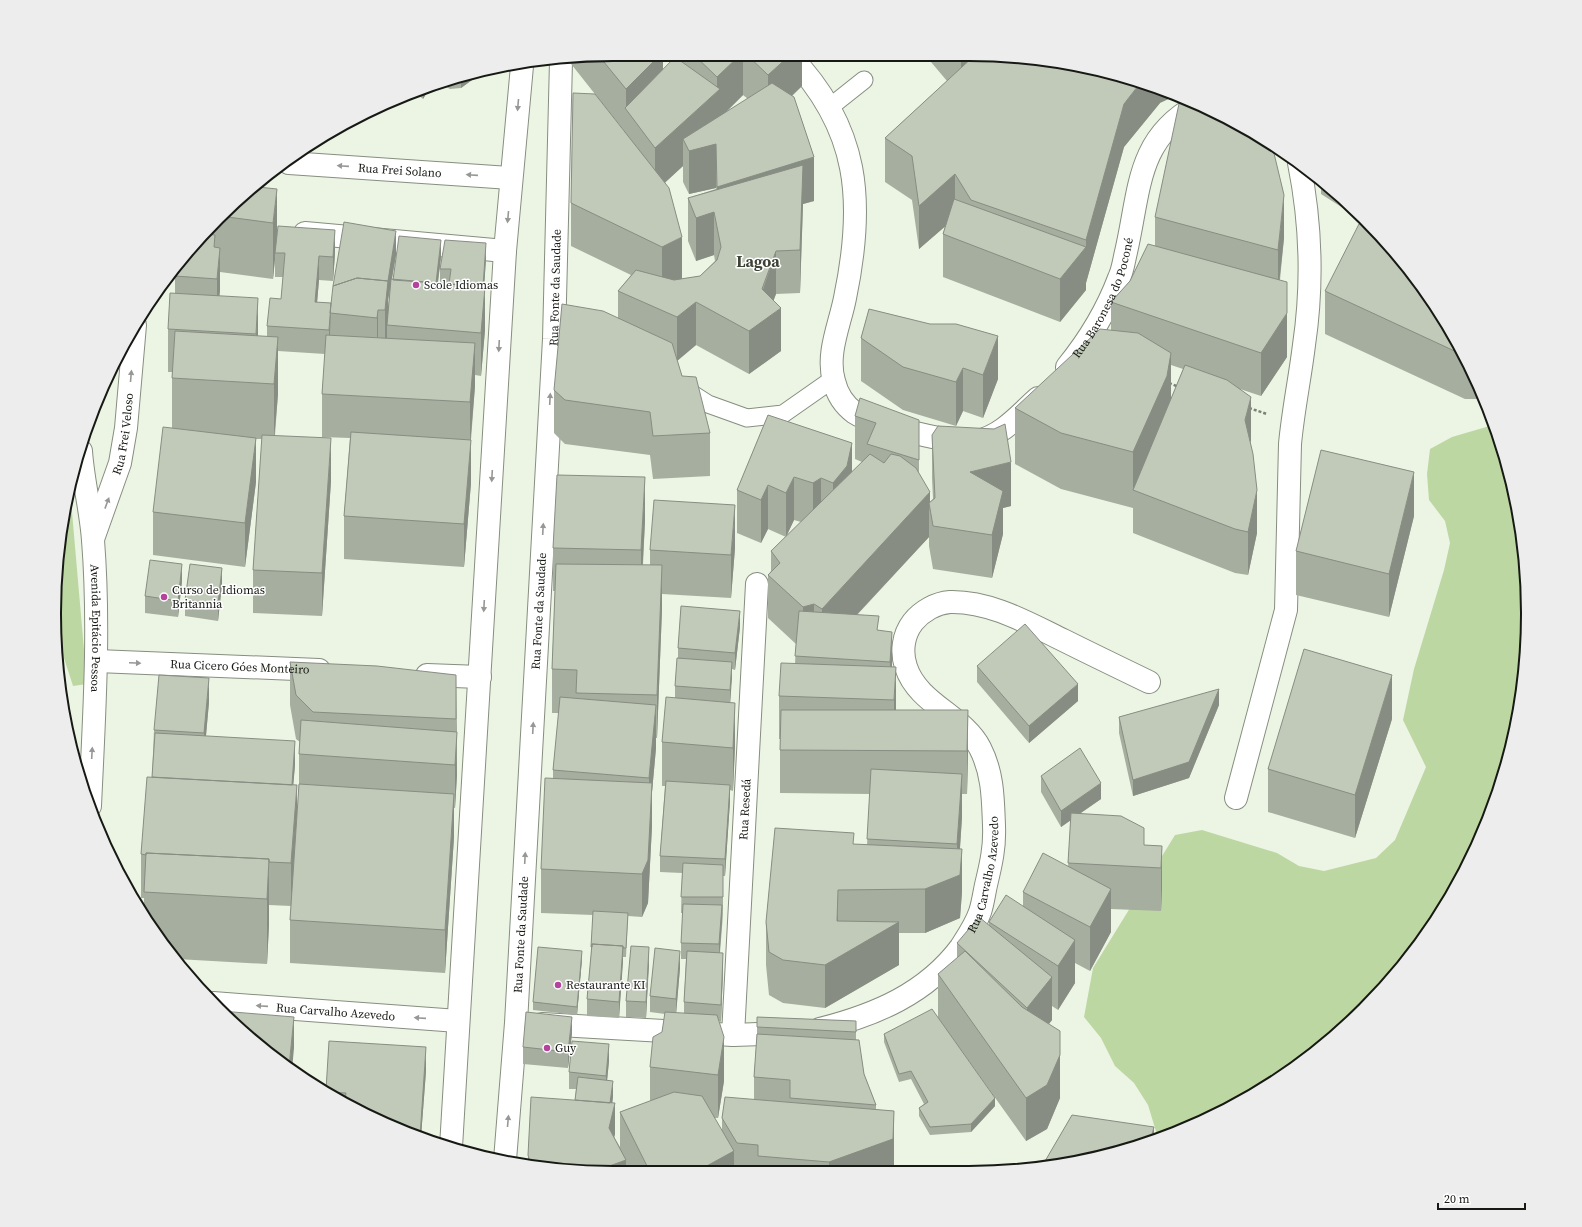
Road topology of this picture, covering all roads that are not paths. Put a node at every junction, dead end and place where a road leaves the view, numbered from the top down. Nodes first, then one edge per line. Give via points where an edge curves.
1 (795, 61) edge
2 (561, 64) edge
3 (522, 69) edge
4 (864, 80) dead end
5 (830, 107) junction
6 (1192, 108) edge
7 (294, 163) edge
8 (1301, 172) edge
9 (511, 178) junction
10 (287, 232) edge
11 (505, 251) junction
12 (135, 337) edge
13 (833, 379) junction
14 (668, 381) edge
15 (82, 464) edge
16 (93, 539) junction
17 (757, 584) dead end
18 (96, 661) junction
19 (336, 671) edge
20 (408, 674) edge
21 (480, 677) junction
22 (1149, 682) dead end
23 (91, 792) edge
24 (1236, 798) dead end
25 (223, 1004) edge
26 (458, 1021) junction
27 (516, 1023) junction
28 (733, 1035) junction
29 (451, 1141) edge
30 (505, 1155) edge

1 - 5 main road, Rua Baronesa do Poconé via 813,81
27 -> 2 main road, Rua Fonte da Saudade via 561,341
3 -> 9 main road
4 - 5 lane
5 - 13 main road, Rua Baronesa do Poconé via 840,128 847,154 856,210 851,266 832,358
6 - 13 main road, Rua Baronesa do Poconé via 1171,122 1159,136 1148,156 1140,180 1120,278 1095,326 1080,351 1054,383 1003,429 987,438 966,443 945,440 870,419 855,413 844,403
9 -> 7 main road, Rua Frei Solano
8 - 24 main road via 1310,268 1304,345 1292,421 1286,610
9 -> 11 main road
10 - 11 main road
11 -> 21 main road
16 -> 12 main road, Rua Frei Veloso via 120,463
13 - 14 lane via 783,414 747,418 708,404
15 - 16 main road, Avenida Epitácio Pessoa
16 - 18 main road, Avenida Epitácio Pessoa
17 - 28 main road, Rua Resedá
18 -> 19 main road, Rua Cicero Góes Monteiro
23 -> 18 main road, Avenida Epitácio Pessoa
20 - 21 main road
21 - 26 main road
22 - 28 main road, Rua Carvalho Azevedo via 1019,619 973,604 949,602 930,607 907,630 903,645 906,667 921,692 968,730 988,767 993,789 995,847 980,913 967,938 937,975 896,1003 819,1029
26 -> 25 main road, Rua Carvalho Azevedo
26 - 29 main road
27 - 28 main road, Rua Carvalho Azevedo
30 -> 27 main road, Rua Fonte da Saudade

